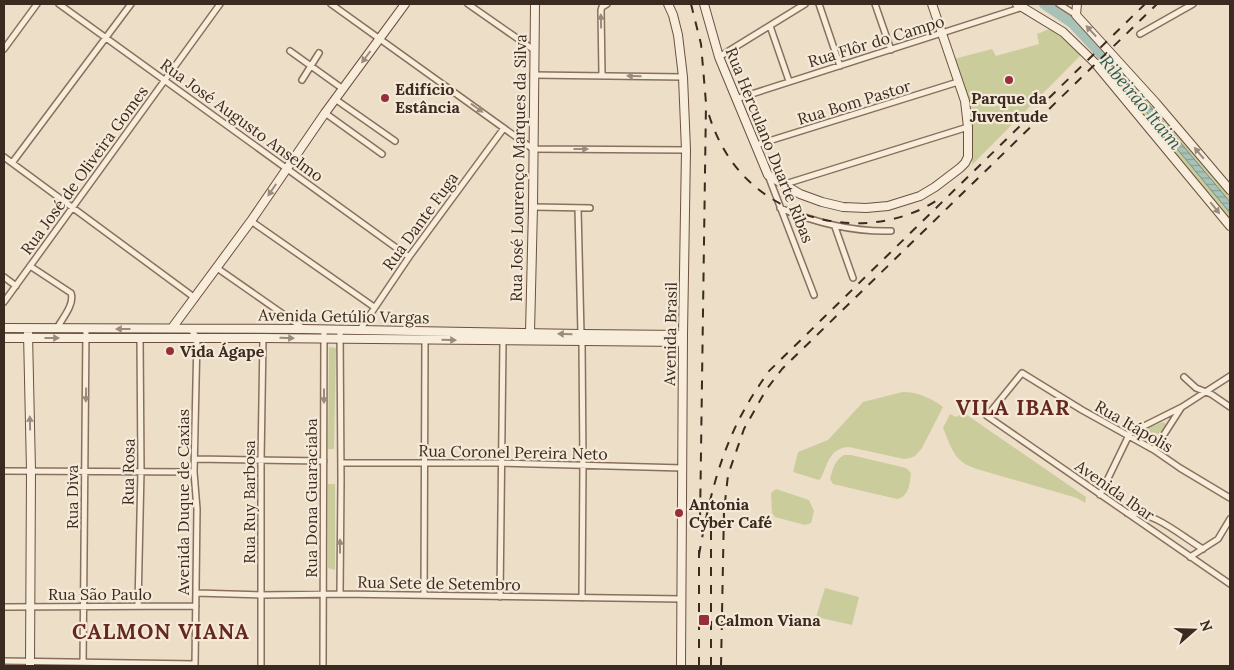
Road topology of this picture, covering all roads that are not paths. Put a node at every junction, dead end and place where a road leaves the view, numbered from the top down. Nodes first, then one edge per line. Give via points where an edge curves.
1 (37, 4) edge
2 (59, 4) edge
3 (131, 4) edge
4 (220, 4) edge
5 (331, 4) edge
6 (405, 4) edge
7 (468, 4) edge
8 (534, 4) edge
9 (607, 4) edge
10 (668, 4) edge
11 (704, 4) edge
12 (805, 4) edge
13 (819, 4) edge
14 (876, 4) edge
15 (932, 4) edge
16 (1059, 4) edge
17 (1077, 4) edge
18 (1193, 4) edge
19 (1020, 6) edge
20 (1076, 15) junction
21 (770, 26) junction
22 (941, 34) junction
23 (1140, 34) dead end
24 (106, 37) junction
25 (380, 39) junction
26 (4, 49) edge
27 (534, 50) junction
28 (891, 50) junction
29 (290, 52) dead end
30 (318, 53) dead end
31 (719, 56) junction
32 (310, 66) junction
33 (840, 66) junction
34 (533, 75) junction
35 (602, 75) junction
36 (682, 77) junction
37 (166, 80) junction
38 (302, 80) dead end
39 (789, 81) junction
40 (958, 82) junction
41 (343, 89) junction
42 (335, 98) junction
43 (736, 99) junction
44 (325, 113) junction
45 (968, 127) junction
46 (504, 128) junction
47 (395, 141) dead end
48 (756, 146) junction
49 (533, 149) junction
50 (686, 150) junction
51 (382, 154) dead end
52 (4, 157) edge
53 (12, 163) junction
54 (287, 168) junction
55 (768, 176) junction
56 (782, 185) junction
57 (1230, 190) edge
58 (73, 207) junction
59 (533, 207) junction
60 (578, 208) junction
61 (590, 208) dead end
62 (780, 208) junction
63 (251, 221) junction
64 (835, 226) junction
65 (1230, 226) edge
66 (891, 231) dead end
67 (409, 257) junction
68 (30, 266) junction
69 (217, 268) junction
70 (4, 277) edge
71 (853, 278) dead end
72 (16, 286) junction
73 (814, 295) dead end
74 (195, 298) junction
75 (4, 302) edge
76 (374, 307) junction
77 (185, 312) junction
78 (4, 328) edge
79 (28, 328) junction
80 (57, 328) junction
81 (172, 328) junction
82 (190, 328) junction
83 (86, 329) junction
84 (303, 329) junction
85 (340, 329) junction
86 (324, 330) junction
87 (359, 330) junction
88 (530, 333) junction
89 (4, 338) edge
90 (28, 338) junction
91 (86, 338) junction
92 (140, 338) junction
93 (196, 338) junction
94 (263, 338) junction
95 (582, 338) junction
96 (683, 338) junction
97 (324, 339) junction
98 (340, 339) junction
99 (356, 340) junction
100 (426, 340) junction
101 (503, 341) junction
102 (1230, 376) edge
103 (1184, 377) dead end
104 (1205, 392) junction
105 (1230, 407) edge
106 (1182, 408) junction
107 (987, 416) joint
108 (1129, 436) junction
109 (1154, 450) junction
110 (195, 459) junction
111 (261, 461) junction
112 (324, 461) junction
113 (341, 463) junction
114 (424, 464) junction
115 (502, 464) junction
116 (583, 465) junction
117 (684, 468) junction
118 (4, 471) edge
119 (30, 471) junction
120 (141, 471) junction
121 (85, 472) junction
122 (194, 472) junction
123 (1100, 495) junction
124 (1230, 498) edge
125 (1126, 513) junction
126 (1230, 519) edge
127 (1203, 549) junction
128 (1190, 557) junction
129 (1230, 584) edge
130 (196, 593) junction
131 (340, 594) junction
132 (261, 595) junction
133 (324, 595) junction
134 (424, 596) junction
135 (500, 597) junction
136 (582, 598) junction
137 (682, 599) junction
138 (138, 606) junction
139 (196, 606) junction
140 (4, 607) edge
141 (30, 607) junction
142 (84, 607) junction
143 (4, 661) edge
144 (30, 664) edge
145 (84, 664) edge
146 (138, 664) edge
147 (195, 665) edge
148 (261, 666) edge
149 (323, 666) edge
150 (681, 666) edge

1 - 26 street
2 - 24 street, Rua José Augusto Anselmo
3 - 24 street
4 - 37 street, Rua José de Oliveira Gomes
5 - 25 street
6 - 25 main road
7 - 27 street
8 - 27 main road, Rua José Lourenço Marques da Silva
35 -> 9 street via 601,10
10 - 36 main road, Avenida Brasil via 678,35
11 - 31 main road, Rua Herculano Duarte Ribas
12 - 21 street
13 - 33 street
14 - 28 street
15 - 22 main road
16 - 20 street
17 - 20 main road
18 - 23 street
19 - 22 street, Rua Flôr do Campo
19 -> 65 main road via 1063,32 1094,63
57 -> 20 main road
21 - 31 street
21 - 39 street
22 - 28 street, Rua Flôr do Campo
22 - 40 main road
24 - 37 street, Rua José Augusto Anselmo
24 - 53 street
25 -> 41 main road
25 -> 46 street
27 - 34 main road, Rua José Lourenço Marques da Silva
28 - 33 street, Rua Flôr do Campo
29 - 32 street
30 - 32 street
31 - 43 main road, Rua Herculano Duarte Ribas
32 - 38 street
32 - 41 street
33 - 39 street, Rua Flôr do Campo
34 - 35 street
34 - 49 main road, Rua José Lourenço Marques da Silva
36 -> 35 street
36 - 50 main road, Avenida Brasil
37 - 54 street, Rua José Augusto Anselmo
37 - 58 street, Rua José de Oliveira Gomes
39 - 43 street, Rua Flôr do Campo
40 - 45 main road via 966,106
40 - 48 street, Rua Bom Pastor
41 - 42 main road
42 - 44 main road
42 - 47 street
43 - 48 main road, Rua Herculano Duarte Ribas
44 - 51 street
44 - 54 main road
45 - 56 street
45 - 56 main road via 965,163 935,187 904,202 881,207 843,207
46 - 49 street
46 - 67 street, Rua Dante Fuga
48 - 55 main road, Rua Herculano Duarte Ribas
49 -> 50 street
49 - 59 main road, Rua José Lourenço Marques da Silva
50 - 96 main road, Avenida Brasil
52 - 53 street
53 - 58 street
54 -> 63 main road
54 - 67 street, Rua José Augusto Anselmo
55 - 56 main road
55 - 62 street, Rua Herculano Duarte Ribas
58 - 68 street, Rua José de Oliveira Gomes
58 - 74 street
59 - 60 street
59 - 88 main road, Rua José Lourenço Marques da Silva
60 - 61 street
60 - 95 street
62 - 64 street
62 - 73 street, Rua Herculano Duarte Ribas
63 - 69 main road
63 - 76 street
64 - 66 street
64 - 71 street
67 - 76 street, Rua Dante Fuga
68 - 72 street, Rua José de Oliveira Gomes
68 - 80 street via 73,296
69 - 74 main road
69 - 84 street
70 - 72 street
72 - 75 street, Rua José de Oliveira Gomes
74 - 77 main road
76 - 87 street, Rua Dante Fuga
77 - 81 main road
77 - 82 main road
78 - 79 main road, Avenida Getúlio Vargas
79 - 80 main road, Avenida Getúlio Vargas
79 - 90 main road
80 - 83 main road, Avenida Getúlio Vargas
81 - 82 main road, Avenida Getúlio Vargas
81 -> 83 main road, Avenida Getúlio Vargas
82 - 84 main road, Avenida Getúlio Vargas
82 - 93 street
83 - 91 street, Rua Diva
84 - 86 main road, Avenida Getúlio Vargas
85 - 86 main road, Avenida Getúlio Vargas
85 - 87 main road, Avenida Getúlio Vargas
85 - 98 street
86 - 97 street, Rua Dona Guaraciaba
87 - 88 main road, Avenida Getúlio Vargas
87 - 99 street, Rua Dante Fuga
95 -> 88 main road, Avenida Getúlio Vargas
88 - 101 main road via 525,338
89 - 90 main road, Avenida Getúlio Vargas
90 -> 91 main road, Avenida Getúlio Vargas
119 -> 90 main road
91 - 92 main road, Avenida Getúlio Vargas
91 -> 121 street, Rua Diva
92 - 93 main road, Avenida Getúlio Vargas
92 - 120 street, Rua Rosa
93 - 94 main road, Avenida Getúlio Vargas
93 - 110 street, Avenida Duque de Caxias
94 -> 97 main road, Avenida Getúlio Vargas
94 - 111 street, Rua Ruy Barbosa
95 - 96 main road, Avenida Getúlio Vargas
95 - 101 main road, Avenida Getúlio Vargas
95 - 116 street
96 - 117 main road, Avenida Brasil
97 - 98 main road, Avenida Getúlio Vargas
97 -> 112 street, Rua Dona Guaraciaba
98 - 99 main road, Avenida Getúlio Vargas
98 - 113 street
99 - 100 main road, Avenida Getúlio Vargas
100 -> 101 main road, Avenida Getúlio Vargas
100 - 114 street
101 - 115 street
102 - 104 street
103 - 104 street
104 - 105 street
104 - 106 street
106 - 108 street
106 - 109 street
107 - 108 street, Rua Itápolis via 1022,373
107 - 123 street, Avenida Ibar
108 - 109 street, Rua Itápolis
108 - 123 street
109 - 124 street, Rua Itápolis
110 - 111 street
110 - 122 street, Avenida Duque de Caxias
111 - 112 street
111 - 132 street, Rua Ruy Barbosa
112 - 133 street, Rua Dona Guaraciaba
113 - 114 street, Rua Coronel Pereira Neto
131 -> 113 street
114 - 115 street, Rua Coronel Pereira Neto
114 - 134 street
115 - 116 street, Rua Coronel Pereira Neto
115 - 135 street
116 - 117 street, Rua Coronel Pereira Neto
116 - 136 street
117 - 137 main road, Avenida Brasil
118 - 119 street
119 - 121 street
119 - 141 main road
120 - 121 street
120 - 122 street
120 - 138 street, Rua Rosa
121 - 142 street, Rua Diva
122 - 130 street, Avenida Duque de Caxias
123 - 125 street, Avenida Ibar
125 - 127 street via 1147,514
125 - 128 street, Avenida Ibar
126 - 127 street via 1218,539
127 - 128 street
128 - 129 street, Avenida Ibar
130 - 132 street, Rua Sete de Setembro
130 - 139 street, Avenida Duque de Caxias
131 - 133 street, Rua Sete de Setembro
131 - 134 street, Rua Sete de Setembro
132 - 133 street, Rua Sete de Setembro
132 - 148 street, Rua Ruy Barbosa
133 - 149 street, Rua Dona Guaraciaba
134 - 135 street, Rua Sete de Setembro
135 - 136 street, Rua Sete de Setembro
136 - 137 street, Rua Sete de Setembro
137 - 150 main road, Avenida Brasil
138 - 139 street, Rua São Paulo
138 - 142 street, Rua São Paulo
139 - 147 street, Avenida Duque de Caxias
140 - 141 street, Rua São Paulo
141 - 142 street, Rua São Paulo
141 - 144 main road
142 - 145 street, Rua Diva
143 - 144 street
144 - 145 street
145 - 146 street
146 - 147 street

